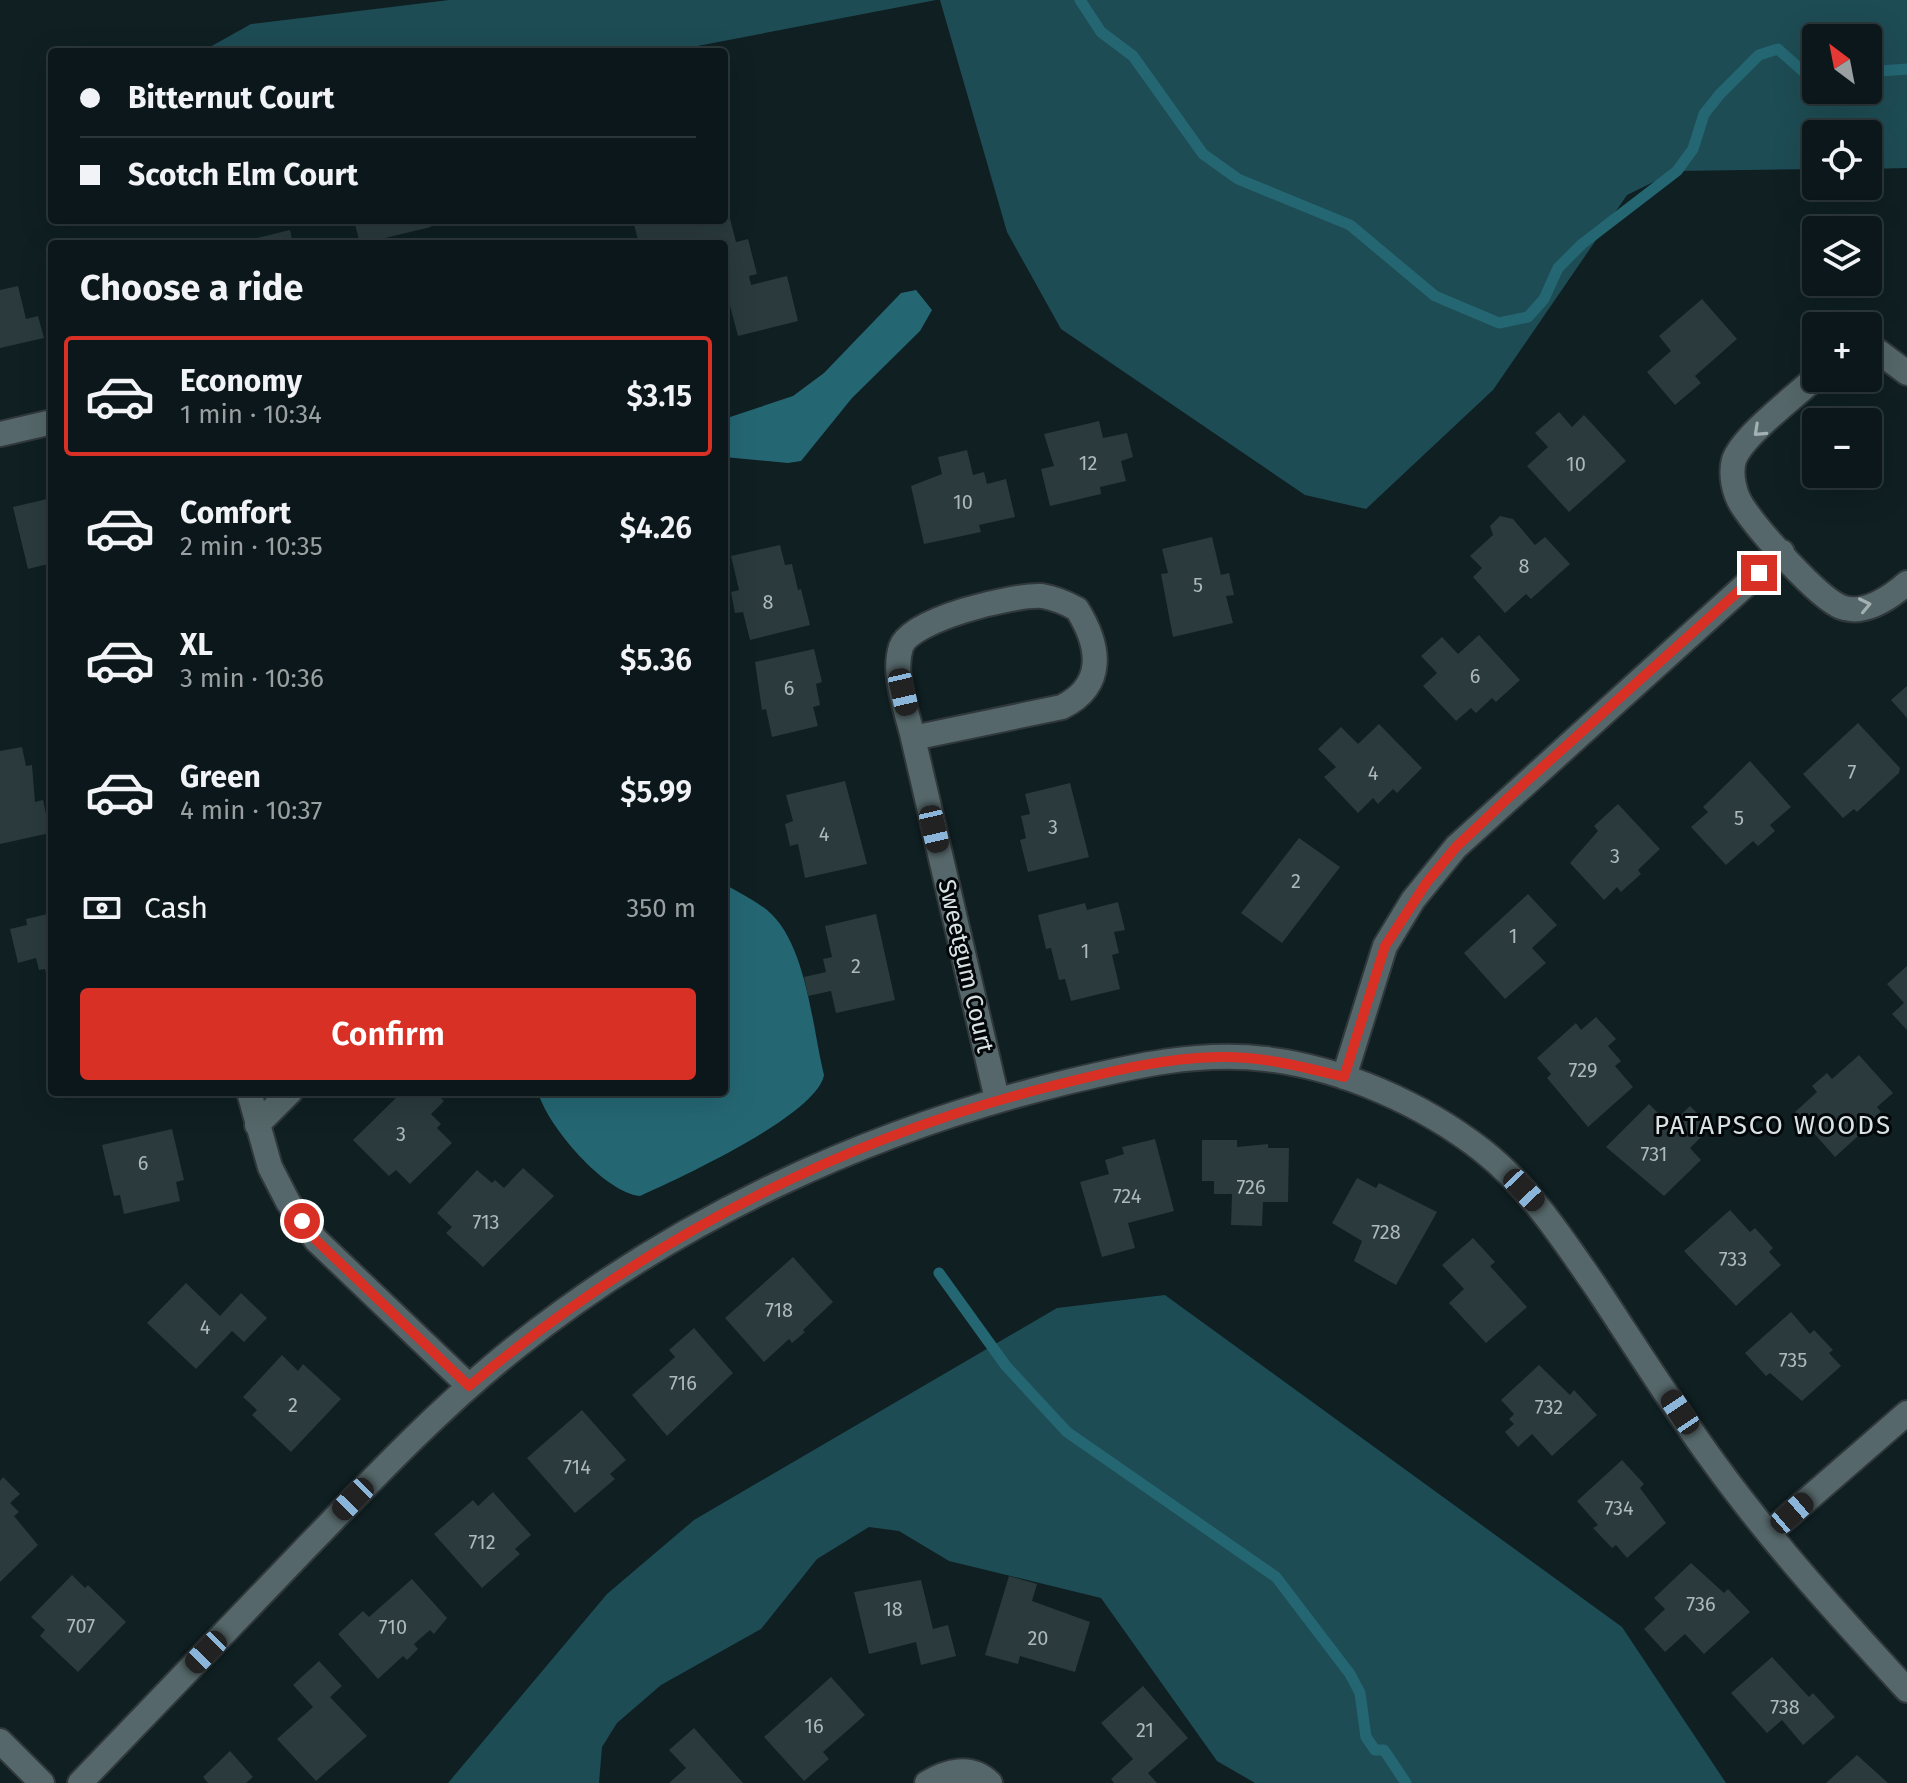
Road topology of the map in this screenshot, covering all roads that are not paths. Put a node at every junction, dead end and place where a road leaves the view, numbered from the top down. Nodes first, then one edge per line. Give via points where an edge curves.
1 (1882, 354) edge
2 (1907, 373) edge
3 (1802, 390) edge
4 (48, 423) edge
5 (0, 434) edge
6 (1782, 552) junction
7 (1907, 583) edge
8 (913, 738) junction
9 (1344, 1077) junction
10 (250, 1096) edge
11 (286, 1096) edge
12 (997, 1099) junction
13 (257, 1125) junction
14 (469, 1386) junction
15 (1907, 1413) edge
16 (1769, 1533) junction
17 (1907, 1690) edge
18 (0, 1741) edge
19 (42, 1783) edge
20 (80, 1783) edge
21 (927, 1783) edge
22 (990, 1783) edge

1 - 2 street
3 -> 6 street via 1734,458 1732,480 1741,505
4 - 5 street
6 -> 7 street via 1842,608 1865,608 1893,596
6 - 9 street via 1456,847 1413,900 1385,946
8 - 8 street, Sweetgum Court via 898,669 901,645 914,630 936,617 1039,596 1077,609 1088,627 1094,665 1092,684 1078,699 1062,707
8 - 12 street, Sweetgum Court
9 - 12 street via 1270,1060 1157,1060
9 - 16 street via 1458,1132 1520,1185 1559,1232 1715,1464
10 - 13 street
11 - 13 street
12 - 14 street via 872,1141 699,1224 611,1278
13 - 14 street via 282,1191 316,1240
14 - 20 street via 416,1434
15 - 16 street
16 - 17 street
18 - 19 street
21 - 22 street via 947,1772 963,1771

